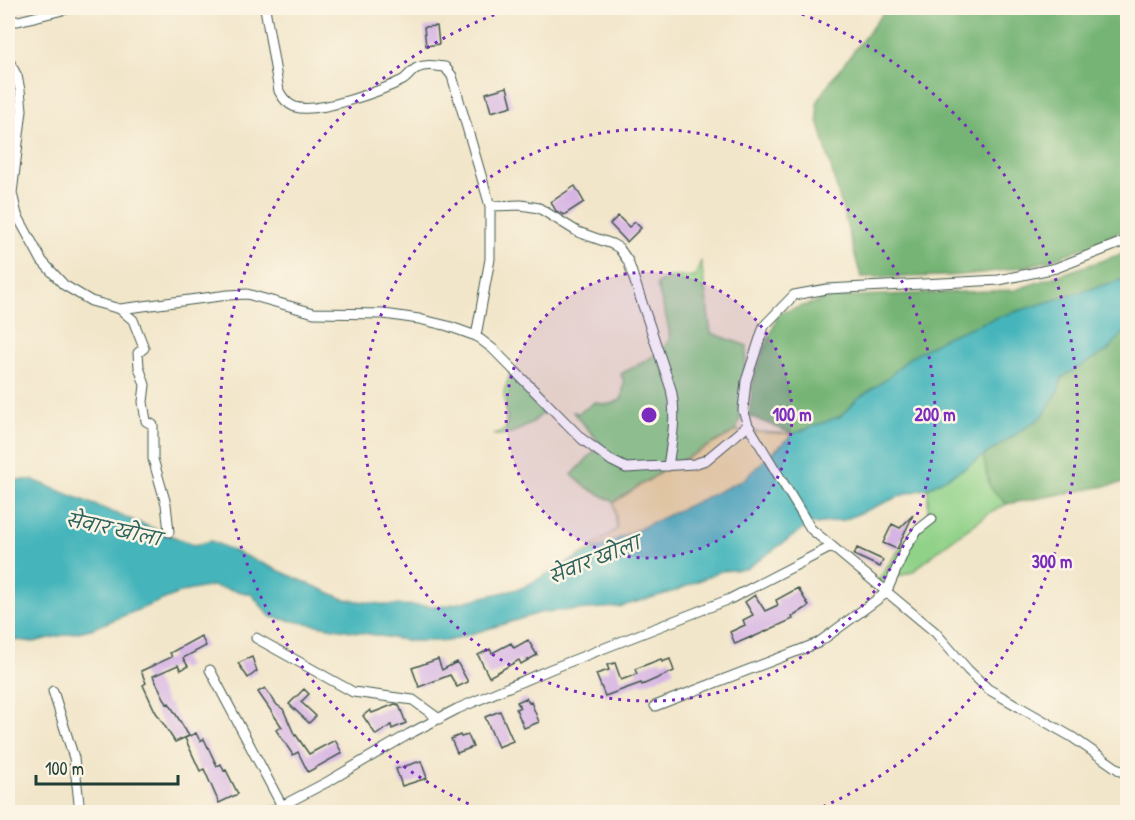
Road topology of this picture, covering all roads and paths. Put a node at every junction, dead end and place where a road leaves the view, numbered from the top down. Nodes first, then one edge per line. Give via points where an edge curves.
1 (71, 8) edge
2 (266, 8) edge
3 (8, 21) edge
4 (8, 59) edge
5 (490, 206) junction
6 (1128, 240) edge
7 (120, 309) junction
8 (476, 336) junction
9 (748, 425) junction
10 (668, 466) junction
11 (932, 519) dead end
12 (169, 532) dead end
13 (831, 547) junction
14 (886, 593) junction
15 (256, 638) dead end
16 (210, 670) dead end
17 (53, 691) dead end
18 (655, 706) dead end
19 (439, 719) junction
20 (1128, 776) edge
21 (282, 806) junction
22 (80, 813) edge
23 (270, 813) edge

1 - 3 street
2 - 5 street via 279,91 284,101 294,107 307,109 354,99 404,79 415,69 428,65 445,67 452,76
4 - 7 street via 20,90 12,193 17,215 42,261 64,285 91,301
5 - 8 street via 490,259
5 - 10 street via 539,208 566,226 612,244 624,253 675,405
6 - 9 street via 1056,268 999,280 827,289 794,295 764,326 746,381 743,410
7 - 8 street via 247,294 314,314 419,318
7 - 12 street via 133,320 144,348 138,352 145,385 143,402 146,421 153,425 153,459 166,504
8 - 10 street via 509,363 582,439 612,461 626,468
9 - 10 street via 706,460
9 - 13 street via 811,528
11 - 14 street via 906,547
13 - 14 street
13 - 19 street via 730,599 551,669
14 - 18 street via 818,642
14 - 20 street via 935,633 988,689 1072,737
15 - 19 street via 353,692 413,700
16 - 21 street
17 - 22 street via 74,758
19 - 21 street
21 - 23 street

